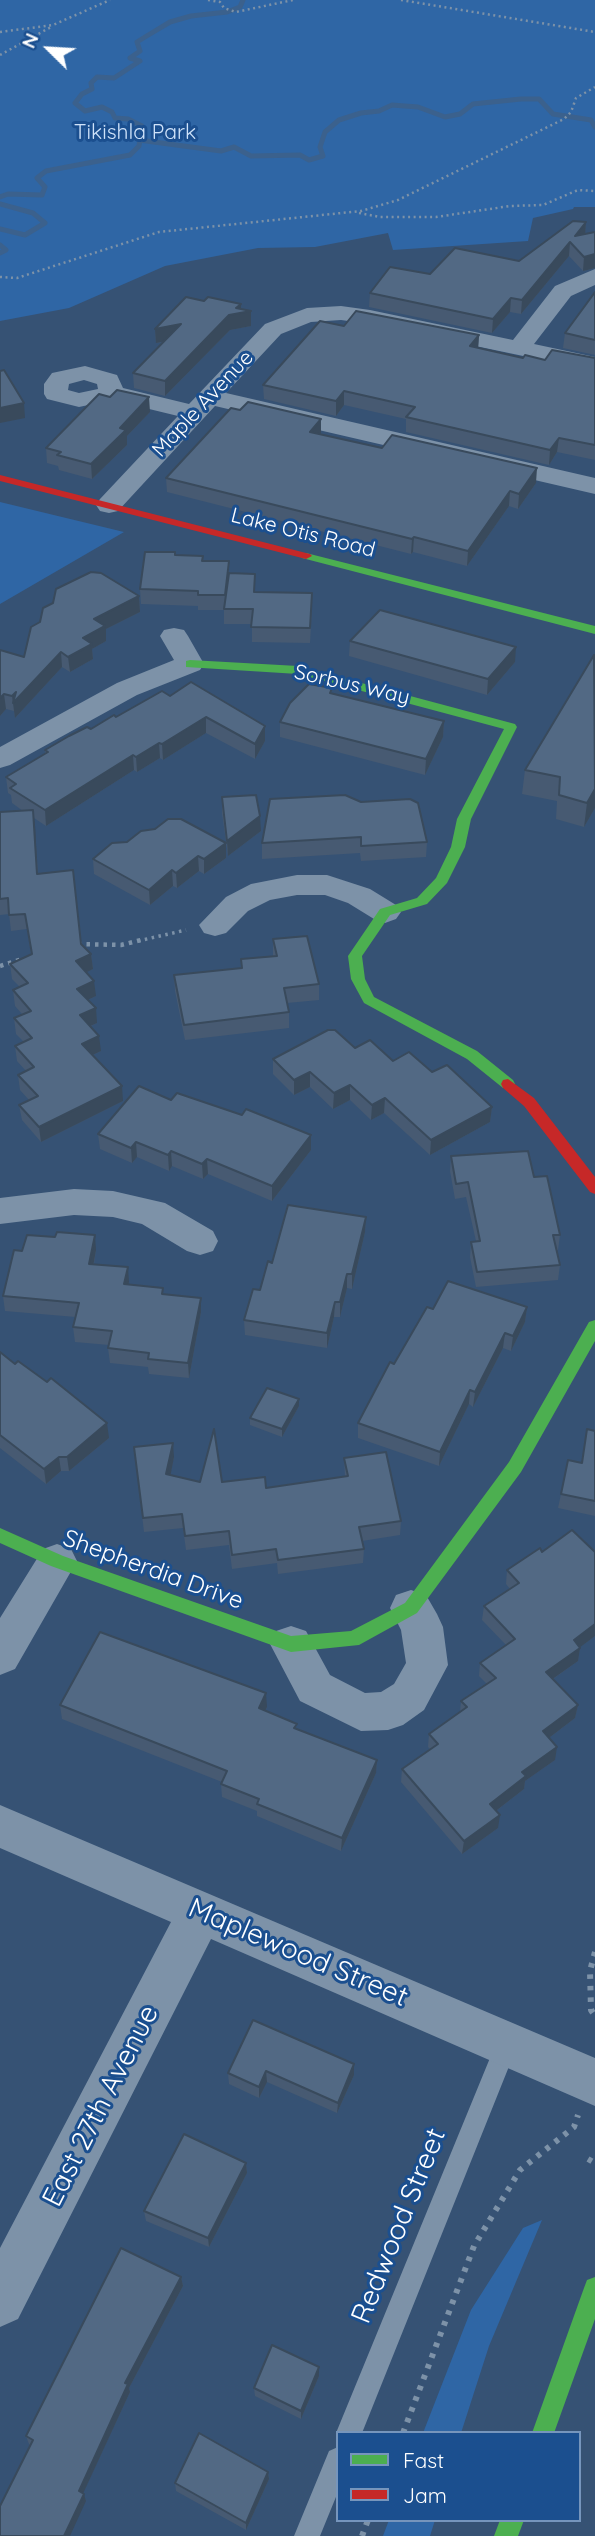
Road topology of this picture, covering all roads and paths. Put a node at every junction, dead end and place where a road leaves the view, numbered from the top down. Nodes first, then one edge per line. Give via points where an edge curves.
1 (110, 0) edge
2 (208, 0) edge
3 (293, 0) edge
4 (401, 0) edge
5 (53, 25) junction
6 (0, 32) edge
7 (595, 32) edge
8 (0, 55) edge
9 (595, 87) edge
10 (595, 191) edge
11 (356, 212) junction
12 (595, 276) edge
13 (0, 277) edge
14 (519, 348) junction
15 (595, 364) edge
16 (111, 393) edge
17 (202, 405) junction
18 (0, 478) edge
19 (595, 486) edge
20 (109, 505) junction
21 (595, 630) edge
22 (173, 636) dead end
23 (190, 664) junction
24 (0, 759) edge
25 (386, 912) junction
26 (215, 925) joint
27 (67, 945) edge
28 (30, 956) edge
29 (0, 966) edge
30 (595, 1188) edge
31 (0, 1211) edge
32 (200, 1241) dead end
33 (595, 1326) edge
34 (0, 1535) edge
35 (57, 1561) junction
36 (411, 1608) junction
37 (292, 1644) junction
38 (0, 1656) edge
39 (0, 1826) edge
40 (201, 1910) junction
41 (595, 1952) edge
42 (595, 2016) edge
43 (506, 2043) junction
44 (595, 2082) edge
45 (574, 2127) dead end
46 (588, 2159) dead end
47 (595, 2163) edge
48 (595, 2288) edge
49 (0, 2301) edge
50 (350, 2431) edge
51 (404, 2431) edge
52 (544, 2431) edge
53 (336, 2465) edge
54 (307, 2536) edge

1 - 5 path
2 - 3 path via 236,12
4 - 7 path
5 - 6 path
5 - 8 path
9 - 11 path via 576,98 564,119 397,200
10 - 11 path via 578,190 543,205 436,217
11 - 13 path via 159,232 17,278
12 - 14 street via 563,291
14 - 15 street, Maple Avenue
14 - 17 street, Maple Avenue via 370,317 307,315 273,329
16 - 17 street
17 - 19 street
17 - 20 street, Maple Avenue
18 - 20 street, Lake Otis Road
20 - 21 street, Lake Otis Road
22 - 23 street
23 - 24 street, Sorbus Way via 127,688
23 - 25 street, Sorbus Way via 298,670 511,727 464,819 458,847 442,880 422,901
25 - 26 street via 327,885 297,885 262,891 237,904
25 - 30 street via 355,957 358,979 369,1000 472,1055 529,1102
26 - 27 path via 121,945
28 - 29 path
31 - 32 street via 74,1202 113,1204 152,1213
33 - 36 street via 515,1467
34 - 35 street, Shepherdia Drive
35 - 37 street, Shepherdia Drive
35 - 38 street
36 - 37 street via 353,1639
36 - 37 street via 422,1627 427,1665 409,1698 387,1711 360,1712 315,1688
39 - 40 street, Maplewood Street
40 - 43 street, Maplewood Street
40 - 49 street, East 27th Avenue
41 - 42 path via 590,1971
43 - 44 street, Maplewood Street
43 - 50 lane, Redwood Street
45 - 51 path via 520,2169 474,2246
46 - 47 path
48 - 52 street
53 - 54 lane

